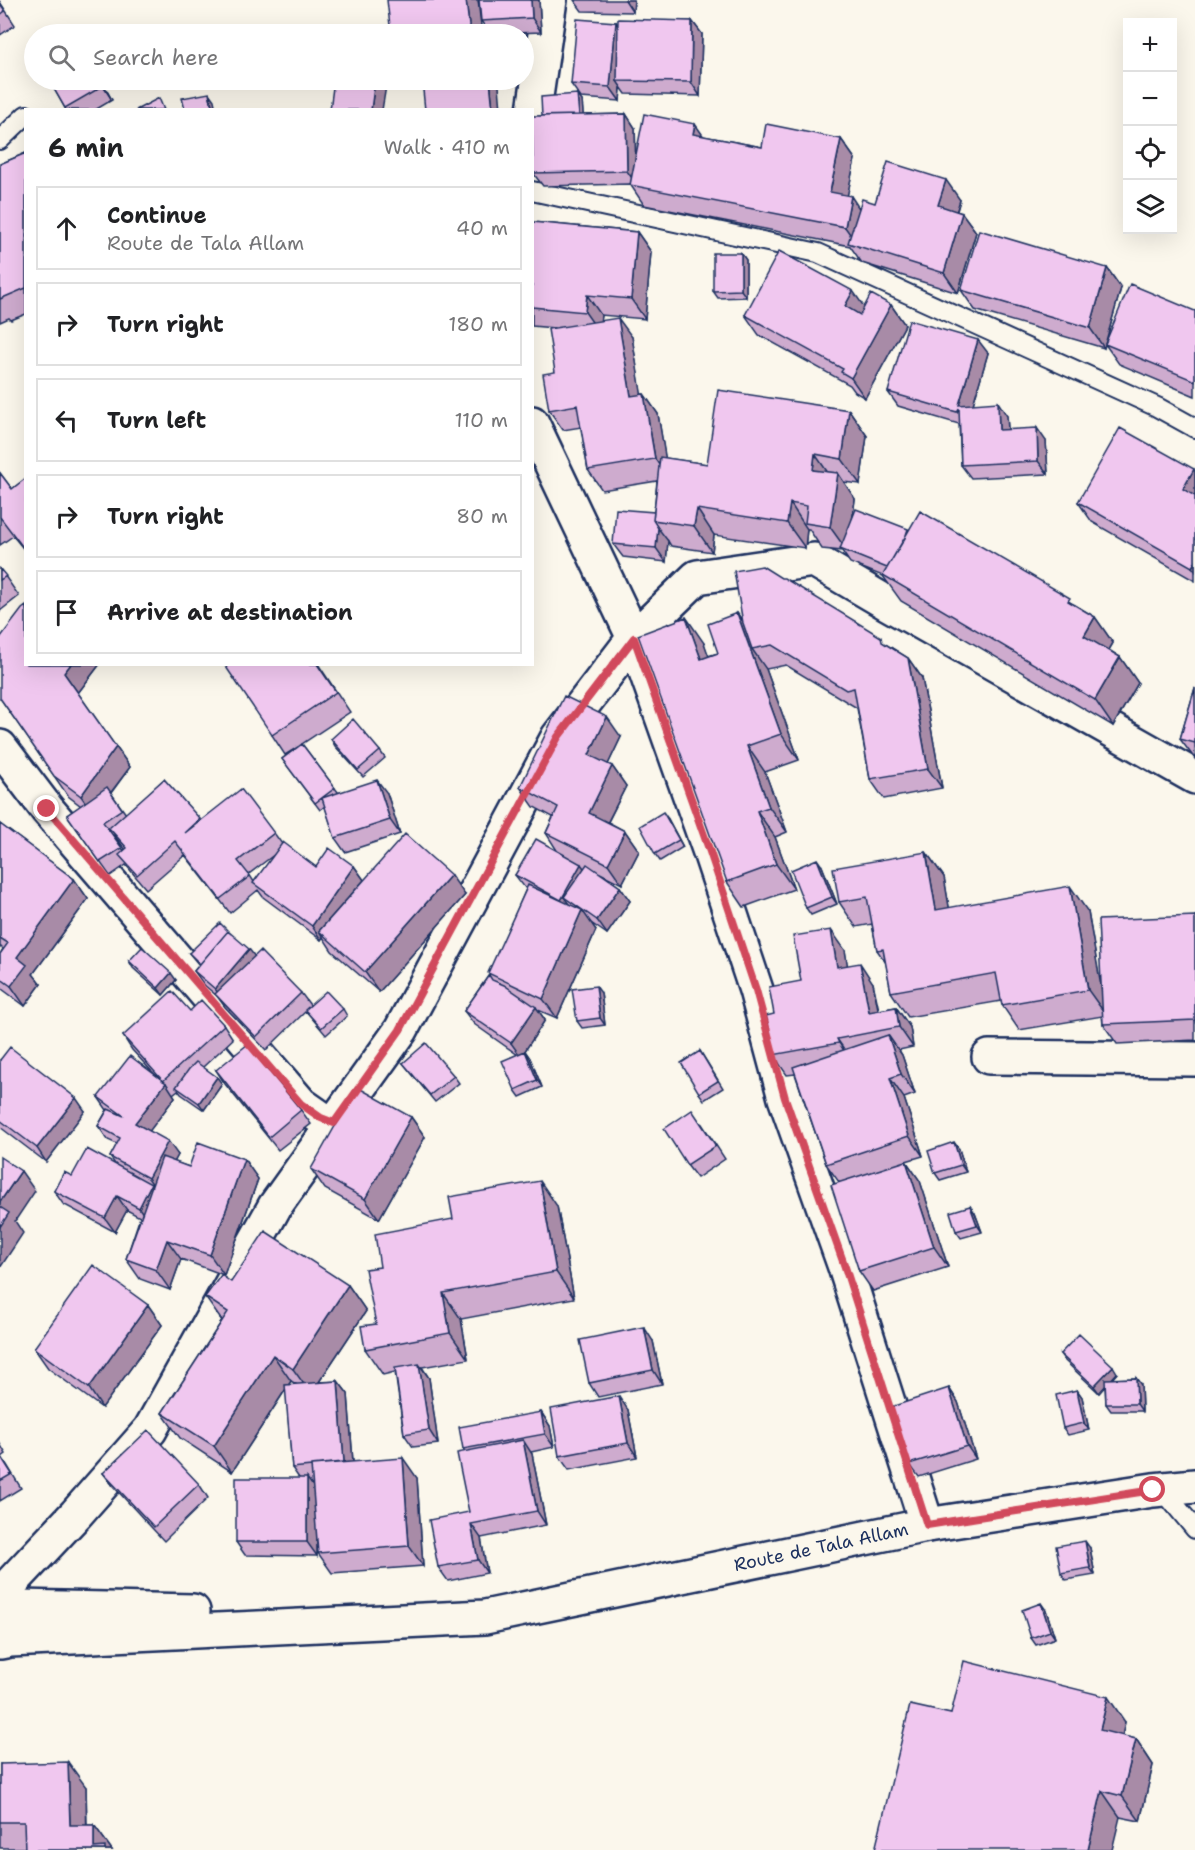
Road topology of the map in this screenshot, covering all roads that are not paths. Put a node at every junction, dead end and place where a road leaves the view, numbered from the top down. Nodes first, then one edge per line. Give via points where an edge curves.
1 (550, 0) edge
2 (534, 110) edge
3 (24, 117) edge
4 (0, 140) edge
5 (534, 191) edge
6 (534, 427) edge
7 (1195, 428) edge
8 (634, 638) junction
9 (0, 747) edge
10 (1195, 777) edge
11 (989, 1057) dead end
12 (1195, 1059) edge
13 (334, 1123) junction
14 (1195, 1486) edge
15 (1162, 1489) junction
16 (927, 1525) junction
17 (1195, 1529) edge
18 (0, 1594) edge
19 (0, 1610) edge
20 (485, 1617) junction
21 (0, 1642) edge

1 - 2 street
3 - 4 lane
5 - 7 lane via 818,253
6 - 8 street
8 - 10 street via 697,577 814,560
8 - 13 street via 558,737 400,1030
8 - 16 street via 710,852 785,1098 845,1267
9 - 13 street via 47,809 301,1104
11 - 12 street
13 - 18 street via 275,1206 150,1430
14 - 15 street, Route de Tala Allam
15 - 16 street, Route de Tala Allam
15 - 17 lane
16 - 20 street, Route de Tala Allam
19 - 20 street via 19,1607
20 - 21 street

